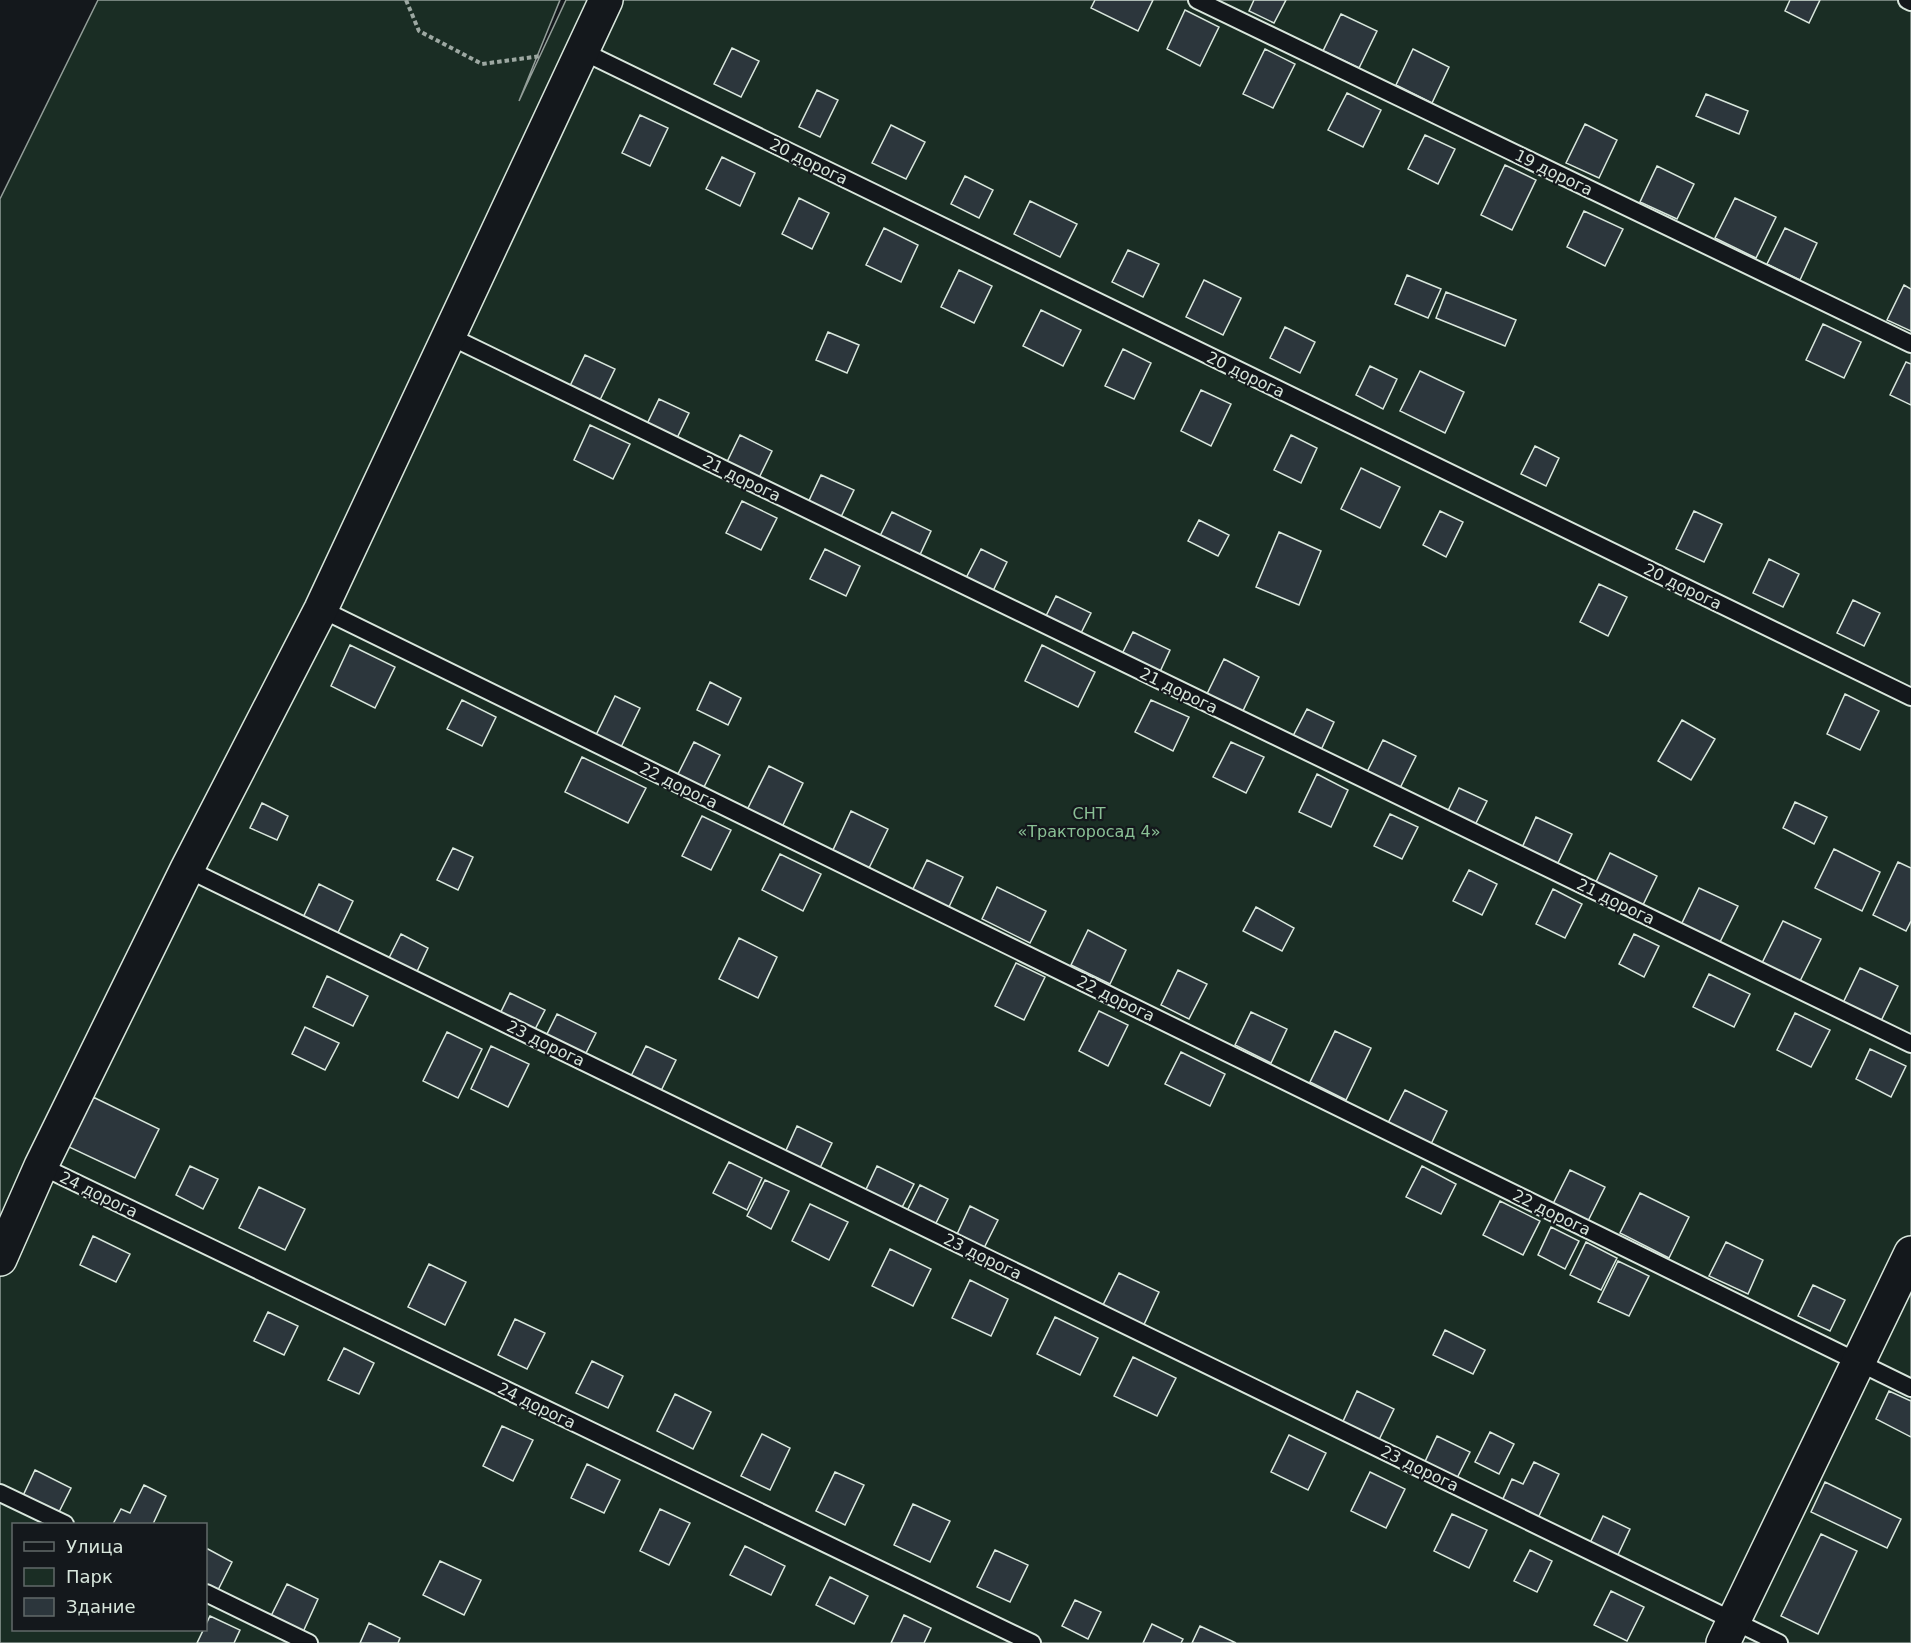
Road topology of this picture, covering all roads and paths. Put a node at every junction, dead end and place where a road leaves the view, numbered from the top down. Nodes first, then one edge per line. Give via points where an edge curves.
1 (406, 0) edge
2 (606, 0) edge
3 (1197, 0) edge
4 (1907, 0) edge
5 (1911, 2) edge
6 (582, 51) junction
7 (447, 335) junction
8 (1911, 344) edge
9 (321, 609) junction
10 (1911, 697) edge
11 (187, 869) junction
12 (1911, 1044) edge
13 (41, 1166) junction
14 (1911, 1254) edge
15 (0, 1259) edge
16 (1859, 1362) junction
17 (1911, 1388) edge
18 (0, 1493) edge
19 (63, 1523) edge
20 (207, 1593) edge
21 (1728, 1632) edge
22 (309, 1643) edge
23 (1032, 1643) edge
24 (1779, 1643) edge

1 - 6 path via 419,31 482,64
2 - 6 street
3 - 8 lane, 19 дорога
4 - 5 lane
6 - 7 street
6 - 10 lane, 20 дорога
7 - 9 street
7 - 12 lane, 21 дорога
9 - 11 street
9 - 16 lane, 22 дорога
11 - 13 street
11 - 21 lane, 23 дорога
13 - 15 street
13 - 23 lane, 24 дорога
14 - 16 street
16 - 17 lane, 22 дорога
16 - 21 street
18 - 19 lane
20 - 22 lane
21 - 24 lane, 23 дорога

